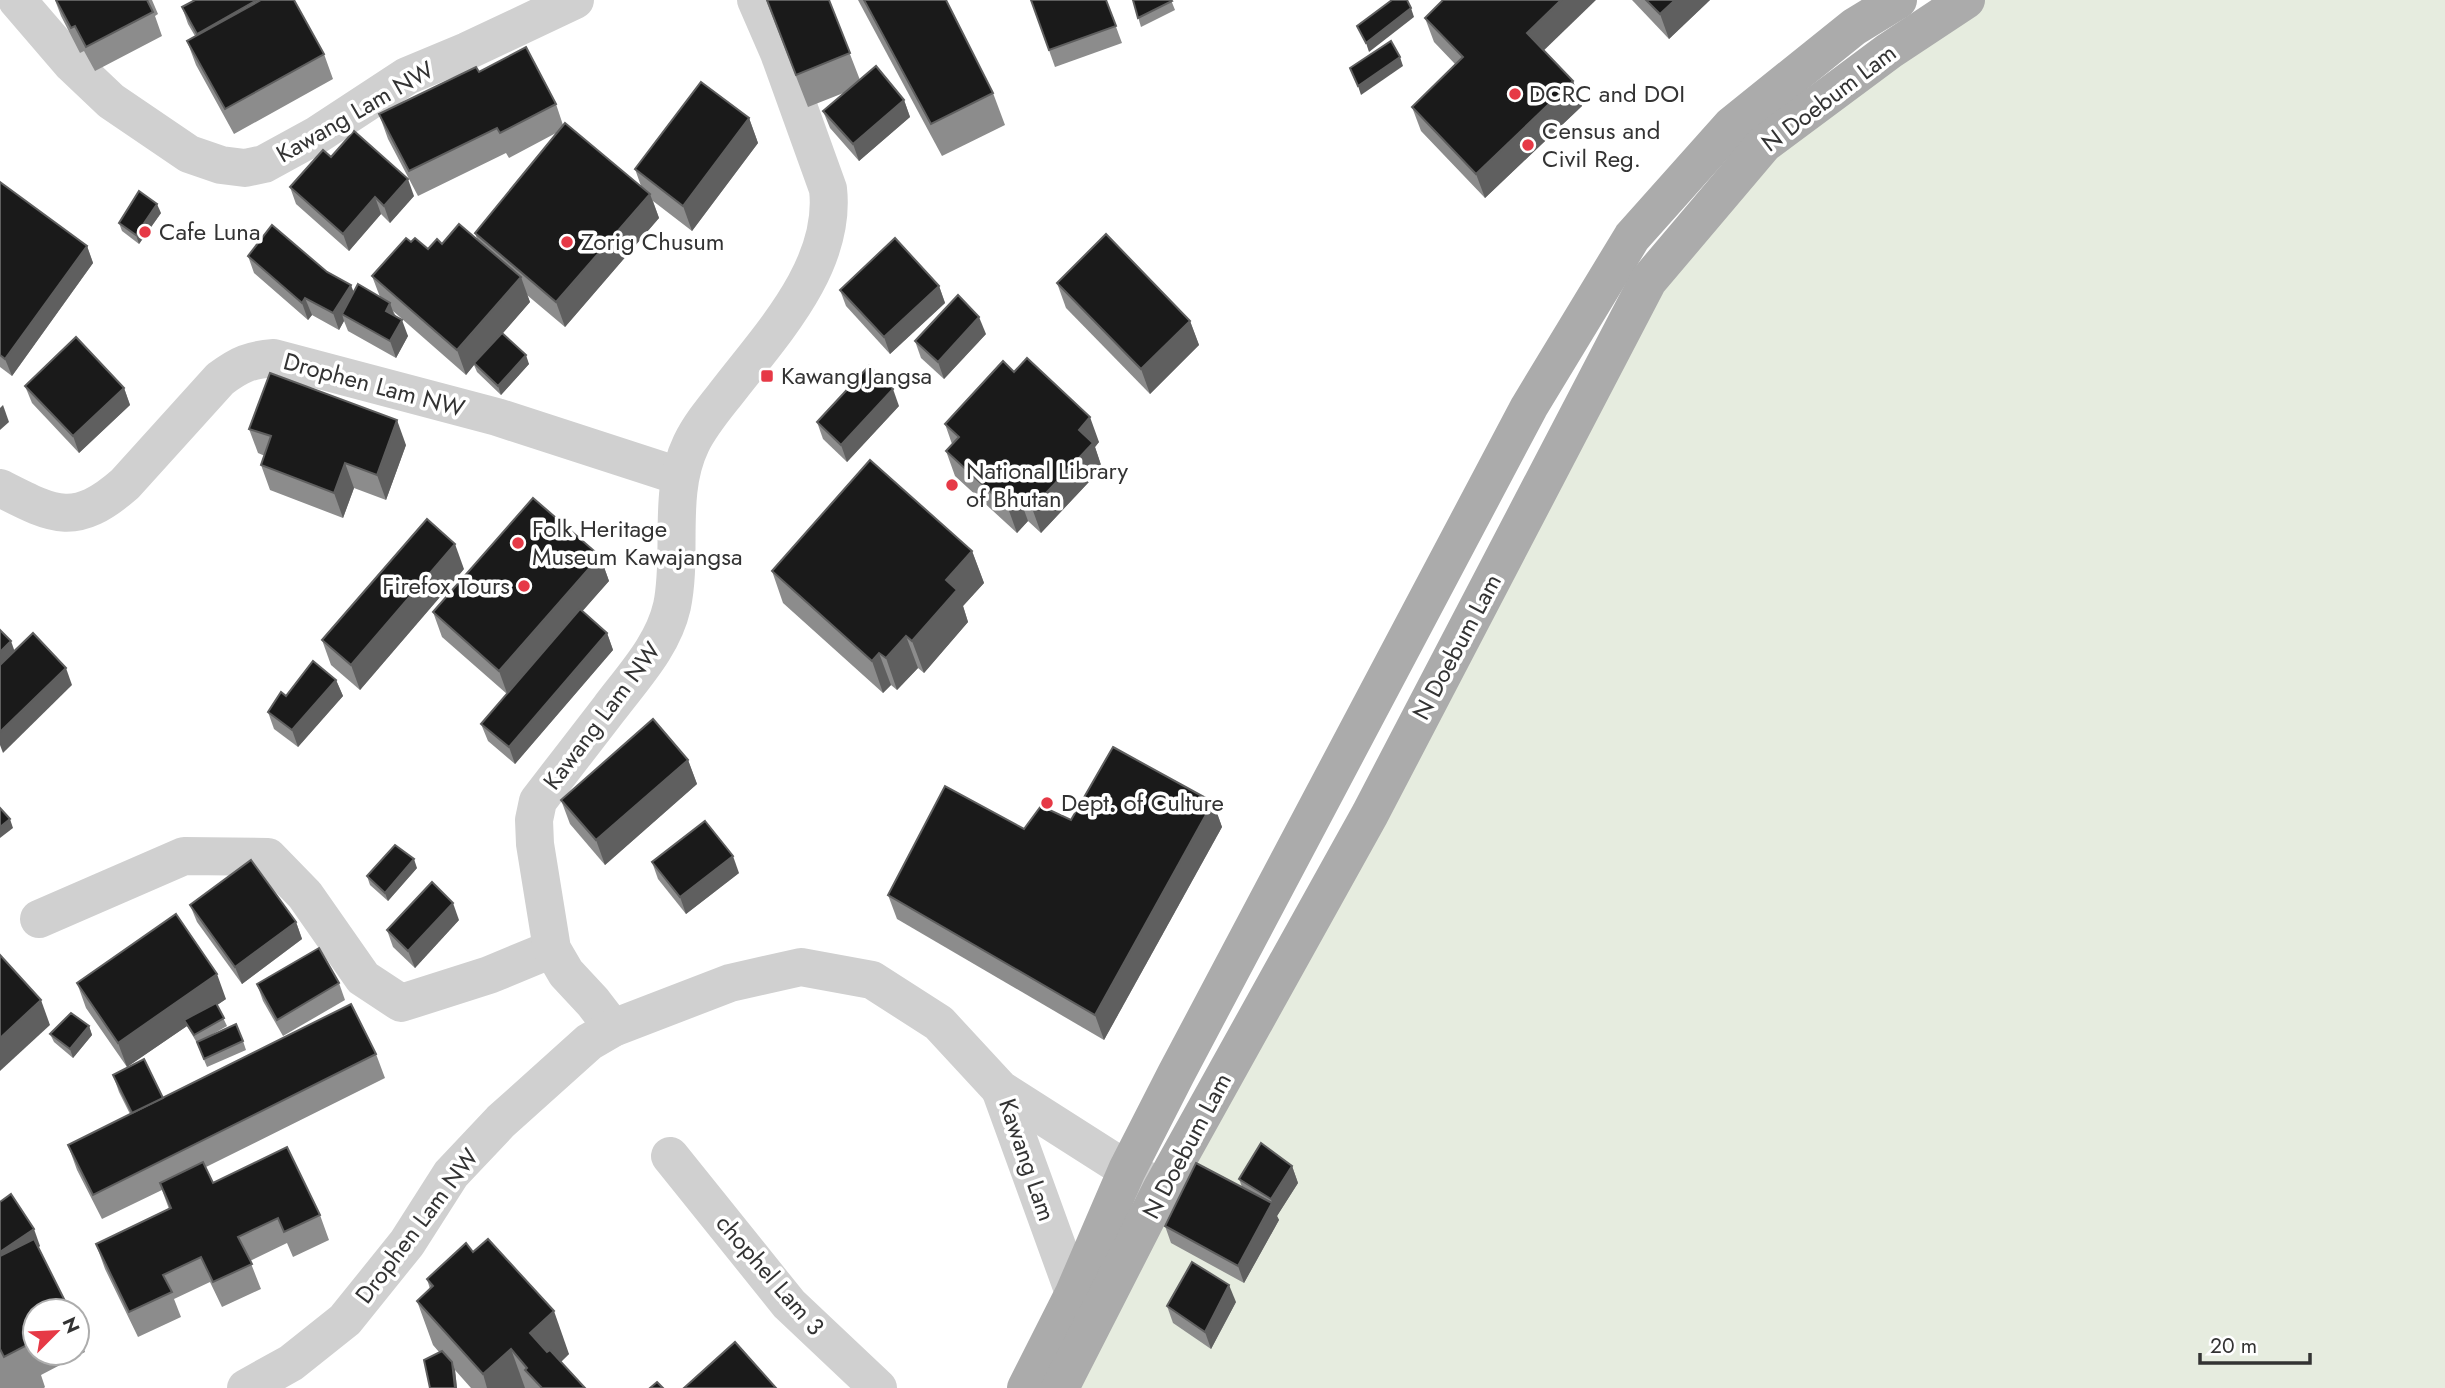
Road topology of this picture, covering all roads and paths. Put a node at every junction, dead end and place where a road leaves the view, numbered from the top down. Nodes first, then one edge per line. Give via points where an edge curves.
1 (17, 0) edge
2 (575, 0) edge
3 (755, 0) edge
4 (1898, 0) edge
5 (1966, 0) edge
6 (679, 476) junction
7 (0, 488) edge
8 (39, 919) dead end
9 (552, 949) junction
10 (613, 1028) junction
11 (1000, 1090) junction
12 (670, 1156) dead end
13 (1127, 1170) junction
14 (1162, 1188) junction
15 (1087, 1303) junction
16 (246, 1388) edge
17 (878, 1388) edge
18 (1026, 1388) edge
19 (1060, 1388) edge

1 - 2 street, Kawang Lam NW via 111,101 189,154 245,168 264,164 317,135 407,76
3 - 6 street, Kawang Lam NW via 828,189 828,227 810,278 706,419
4 - 13 main road, N Doebum Lam via 1854,27 1731,125 1632,237 1529,407
5 - 14 main road, N Doebum Lam via 1764,144 1648,281 1370,814
6 - 7 street, Drophen Lam NW via 497,417 274,358 252,360 220,379 125,484 88,511 66,514 41,509
6 - 9 street, Kawang Lam NW via 673,603 666,629 538,801 536,844
8 - 9 street via 184,856 268,856 305,895 363,978 401,1003
9 - 10 street, Kawang Lam NW via 566,973
10 - 11 street via 730,983 801,967 873,981 939,1023
10 - 16 street, Drophen Lam NW via 589,1042 501,1121 451,1174 407,1243 345,1320 291,1363
11 - 13 street, Kawang Lam
11 - 15 street, Kawang Lam
12 - 17 street, chophel Lam 3 via 789,1304
13 - 14 street, Kawang Lam
13 - 15 main road, N Doebum Lam
14 - 15 main road, N Doebum Lam
15 - 18 main road, N Doebum Lam
15 - 19 main road, N Doebum Lam

